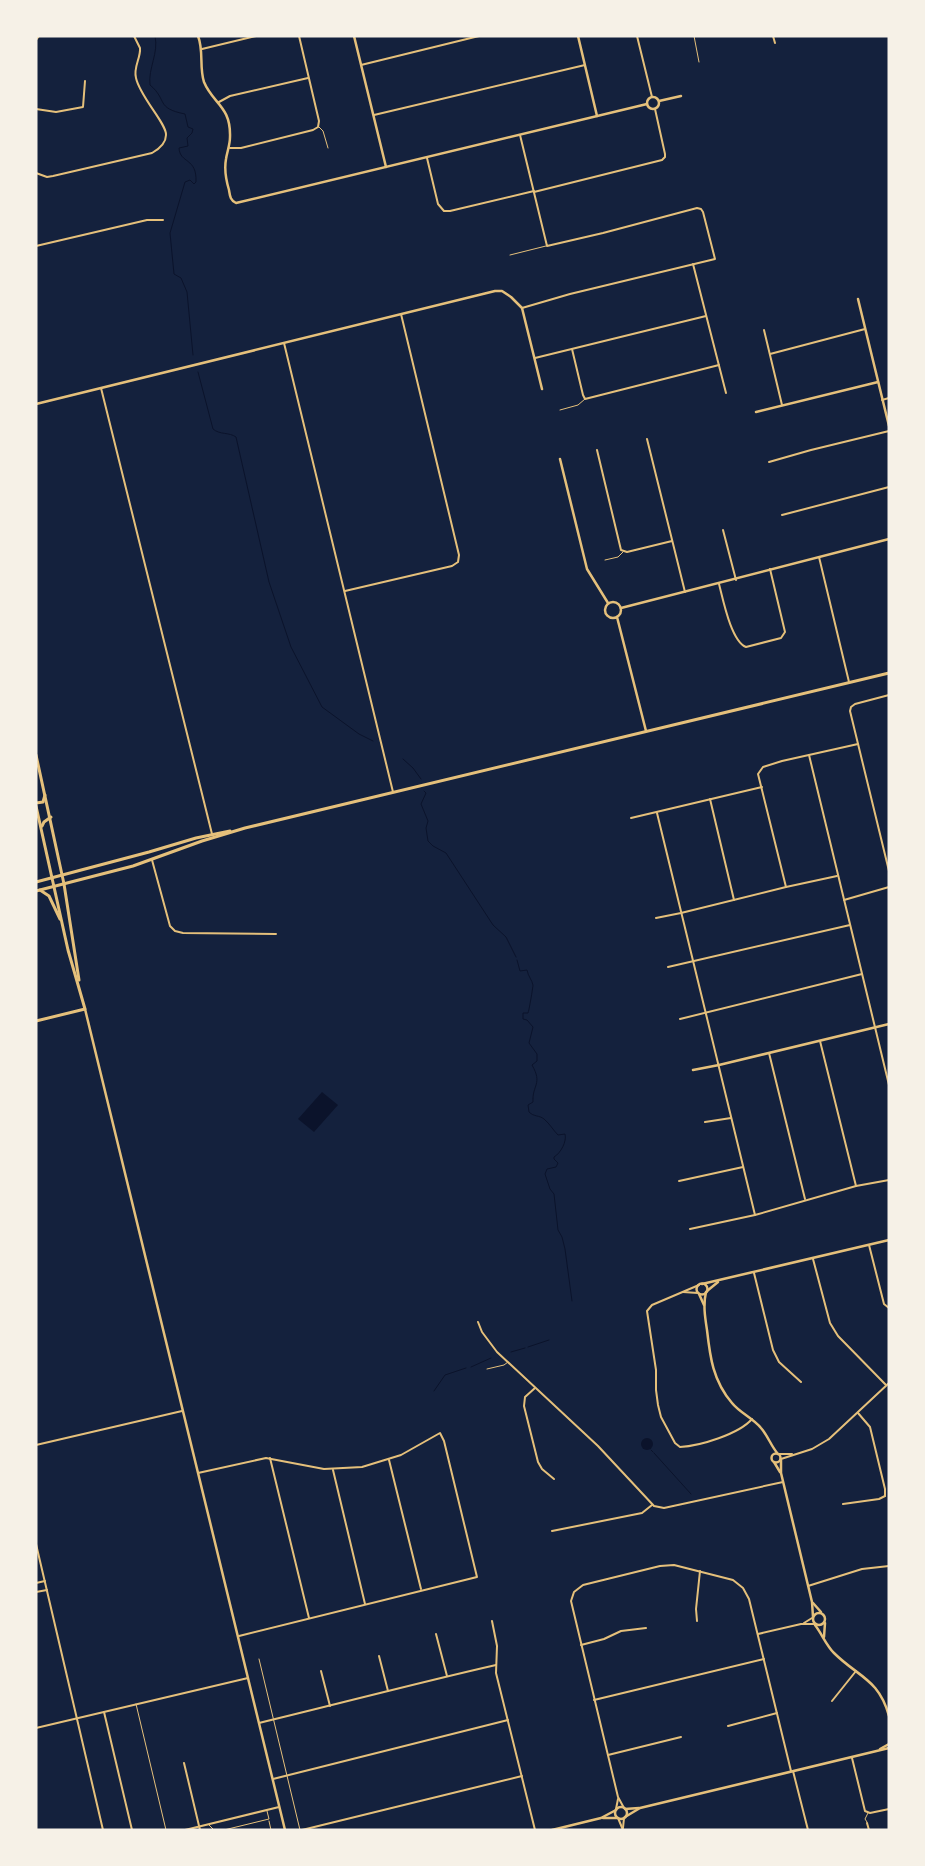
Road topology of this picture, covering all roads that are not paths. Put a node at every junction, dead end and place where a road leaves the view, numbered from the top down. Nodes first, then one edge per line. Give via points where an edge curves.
1 (39, 36) edge
2 (134, 36) edge
3 (198, 36) edge
4 (256, 36) edge
5 (299, 36) edge
6 (354, 36) edge
7 (479, 36) edge
8 (578, 36) edge
9 (637, 36) edge
10 (694, 36) edge
11 (773, 36) edge
12 (467, 38) edge
13 (36, 40) edge
14 (774, 43) dead end
15 (202, 49) junction
16 (699, 62) dead end
17 (585, 64) junction
18 (361, 65) junction
19 (308, 78) junction
20 (85, 82) dead end
21 (681, 96) dead end
22 (652, 97) junction
23 (659, 101) junction
24 (219, 102) junction
25 (647, 104) junction
26 (36, 109) edge
27 (655, 109) junction
28 (374, 116) junction
29 (597, 116) junction
30 (318, 127) junction
31 (520, 135) junction
32 (229, 148) junction
33 (328, 148) dead end
34 (427, 158) junction
35 (386, 167) junction
36 (36, 173) edge
37 (534, 191) junction
38 (162, 220) dead end
39 (36, 246) edge
40 (547, 246) junction
41 (510, 256) dead end
42 (693, 264) junction
43 (858, 299) dead end
44 (522, 308) junction
45 (401, 314) junction
46 (706, 316) junction
47 (865, 329) junction
48 (764, 330) dead end
49 (284, 343) junction
50 (572, 349) junction
51 (770, 354) junction
52 (535, 358) junction
53 (719, 365) junction
54 (878, 382) junction
55 (101, 388) junction
56 (542, 388) dead end
57 (726, 392) dead end
58 (889, 398) edge
59 (586, 399) junction
60 (882, 400) junction
61 (36, 404) edge
62 (782, 406) junction
63 (560, 410) dead end
64 (756, 412) dead end
65 (889, 426) edge
66 (889, 431) edge
67 (647, 438) dead end
68 (596, 450) dead end
69 (560, 459) dead end
70 (769, 462) dead end
71 (889, 487) edge
72 (782, 515) dead end
73 (723, 530) dead end
74 (889, 539) edge
75 (672, 541) junction
76 (623, 552) junction
77 (819, 558) junction
78 (606, 560) dead end
79 (770, 569) junction
80 (736, 580) junction
81 (719, 584) junction
82 (345, 591) junction
83 (685, 592) junction
84 (608, 603) junction
85 (621, 608) junction
86 (617, 618) junction
87 (889, 673) edge
88 (849, 682) junction
89 (889, 695) edge
90 (646, 731) junction
91 (858, 744) junction
92 (36, 755) edge
93 (809, 755) junction
94 (762, 786) junction
95 (45, 792) junction
96 (393, 792) junction
97 (710, 799) junction
98 (36, 804) edge
99 (657, 813) junction
100 (51, 817) junction
101 (631, 818) dead end
102 (41, 827) junction
103 (212, 836) junction
104 (149, 852) junction
105 (152, 860) junction
106 (889, 871) edge
107 (62, 875) junction
108 (837, 876) junction
109 (53, 878) junction
110 (36, 882) edge
111 (64, 884) junction
112 (55, 886) junction
113 (786, 887) junction
114 (889, 887) edge
115 (38, 891) edge
116 (734, 900) junction
117 (844, 900) junction
118 (681, 913) junction
119 (656, 918) dead end
120 (63, 925) junction
121 (850, 925) junction
122 (276, 934) dead end
123 (693, 961) junction
124 (668, 967) dead end
125 (862, 974) junction
126 (80, 990) junction
127 (85, 1009) junction
128 (705, 1012) junction
129 (680, 1019) dead end
130 (36, 1021) edge
131 (889, 1024) edge
132 (875, 1027) junction
133 (820, 1041) junction
134 (769, 1053) junction
135 (719, 1066) junction
136 (693, 1070) dead end
137 (889, 1085) edge
138 (731, 1118) junction
139 (705, 1122) dead end
140 (742, 1167) junction
141 (889, 1180) edge
142 (679, 1181) dead end
143 (856, 1186) junction
144 (805, 1199) junction
145 (755, 1214) junction
146 (690, 1229) dead end
147 (889, 1240) edge
148 (869, 1245) junction
149 (813, 1258) junction
150 (754, 1273) junction
151 (722, 1280) junction
152 (700, 1284) junction
153 (707, 1291) junction
154 (681, 1293) junction
155 (698, 1293) junction
156 (704, 1306) junction
157 (889, 1308) edge
158 (478, 1322) dead end
159 (508, 1362) junction
160 (487, 1369) dead end
161 (800, 1382) dead end
162 (887, 1384) edge
163 (535, 1388) junction
164 (183, 1410) junction
165 (858, 1413) junction
166 (752, 1419) junction
167 (771, 1444) junction
168 (36, 1445) edge
169 (779, 1454) junction
170 (794, 1454) junction
171 (270, 1458) junction
172 (772, 1459) junction
173 (389, 1460) junction
174 (781, 1460) junction
175 (333, 1470) junction
176 (198, 1473) junction
177 (781, 1473) junction
178 (554, 1479) dead end
179 (783, 1482) junction
180 (885, 1496) junction
181 (889, 1498) edge
182 (843, 1504) dead end
183 (652, 1505) junction
184 (552, 1531) dead end
185 (36, 1544) edge
186 (889, 1566) edge
187 (700, 1571) junction
188 (45, 1581) junction
189 (36, 1583) edge
190 (808, 1586) junction
191 (47, 1590) junction
192 (421, 1590) junction
193 (36, 1592) edge
194 (812, 1602) junction
195 (365, 1604) junction
196 (823, 1615) junction
197 (813, 1617) junction
198 (309, 1618) junction
199 (492, 1621) dead end
200 (698, 1621) dead end
201 (825, 1621) junction
202 (801, 1624) junction
203 (815, 1624) junction
204 (646, 1628) dead end
205 (436, 1634) dead end
206 (758, 1634) junction
207 (238, 1636) junction
208 (824, 1638) junction
209 (581, 1645) junction
210 (379, 1656) dead end
211 (259, 1659) dead end
212 (764, 1659) junction
213 (496, 1665) junction
214 (321, 1671) dead end
215 (856, 1671) junction
216 (447, 1676) junction
217 (248, 1678) junction
218 (388, 1691) junction
219 (594, 1700) junction
220 (832, 1701) dead end
221 (136, 1704) junction
222 (330, 1706) junction
223 (104, 1712) junction
224 (777, 1714) junction
225 (889, 1716) edge
226 (77, 1719) junction
227 (274, 1720) junction
228 (508, 1720) junction
229 (259, 1723) junction
230 (728, 1726) dead end
231 (36, 1728) edge
232 (681, 1737) dead end
233 (889, 1744) edge
234 (889, 1748) edge
235 (876, 1751) junction
236 (608, 1755) junction
237 (851, 1757) junction
238 (184, 1763) dead end
239 (792, 1771) junction
240 (287, 1776) junction
241 (522, 1776) junction
242 (273, 1779) junction
243 (618, 1797) junction
244 (280, 1807) junction
245 (624, 1808) junction
246 (640, 1808) junction
247 (616, 1809) junction
248 (889, 1809) edge
249 (266, 1810) junction
250 (868, 1813) junction
251 (624, 1817) junction
252 (601, 1818) junction
253 (618, 1818) junction
254 (269, 1819) junction
255 (867, 1823) joint
256 (209, 1824) junction
257 (200, 1826) junction
258 (234, 1829) edge
259 (103, 1830) edge
260 (132, 1830) edge
261 (166, 1830) edge
262 (184, 1830) edge
263 (200, 1830) edge
264 (214, 1830) edge
265 (224, 1830) edge
266 (271, 1830) edge
267 (285, 1830) edge
268 (301, 1830) edge
269 (535, 1830) edge
270 (552, 1830) edge
271 (623, 1830) edge
272 (808, 1830) edge
273 (869, 1830) edge

1 - 13 street
2 - 36 street via 140,48 135,70 140,91 163,125 166,135 160,149 49,177
3 - 15 street
4 - 15 street
5 - 19 street
6 - 18 street
7 - 12 street
8 - 17 street
9 - 22 street
10 - 16 lane
11 - 14 street
12 - 18 street
15 - 24 street via 204,79
17 - 28 street
17 - 29 street
18 - 28 street
19 - 24 street
19 - 30 street
20 - 26 street via 83,107 56,112
21 - 23 street
22 - 23 street
22 - 25 street
23 - 27 street
24 - 32 street via 229,125
25 - 27 street
25 - 29 street
27 - 37 street via 665,154 662,160
28 - 35 street
29 - 31 street
30 - 32 street
30 - 33 lane via 324,132
31 - 34 street
31 - 37 street
32 - 35 street via 225,162 226,178 231,199 236,203
34 - 35 street
34 - 37 street via 438,204 444,210
37 - 40 street
38 - 39 street via 148,220
40 - 41 lane
40 - 42 street via 697,208 703,212 715,259
42 - 44 street
42 - 46 street
43 - 47 street
44 - 45 street via 512,297 495,291
44 - 52 street
45 - 49 street
45 - 82 street via 460,554 458,562 452,566
46 - 50 street
46 - 53 street
47 - 51 street
47 - 54 street
48 - 51 street
49 - 55 street
49 - 82 street
50 - 52 street
50 - 59 street
51 - 62 street
52 - 56 street
53 - 57 street
53 - 59 street
54 - 60 street
54 - 62 street
55 - 61 street
55 - 103 street
58 - 60 street
59 - 63 lane
60 - 65 street
62 - 64 street
66 - 70 street
67 - 75 street
68 - 76 street
69 - 84 street via 587,569
71 - 72 street
73 - 80 street
74 - 77 street
75 - 76 street
75 - 83 street
76 - 78 lane
77 - 79 street
77 - 88 street
79 - 80 street
79 - 81 street via 785,632 781,638 746,647 742,645 729,624
80 - 81 street
81 - 83 street
82 - 96 street
83 - 85 street
84 - 85 street via 616,602
84 - 86 street via 605,614 609,618
85 - 86 street
86 - 90 street
87 - 88 main road
88 - 90 main road
89 - 91 street via 852,706 850,712
90 - 96 main road
91 - 93 street
91 - 106 street
92 - 95 main road
93 - 94 street via 763,767 758,774
93 - 108 street
94 - 97 street
94 - 113 street
95 - 98 main road via 43,801
95 - 100 main road
96 - 103 main road
97 - 99 street
97 - 116 street
98 - 102 main road
99 - 101 street
99 - 118 street
100 - 102 main road
100 - 107 main road
102 - 109 main road
103 - 104 main road
103 - 105 main road
104 - 105 main road
104 - 107 main road
105 - 111 main road
105 - 122 street via 170,926 175,931
107 - 109 main road
107 - 111 main road
108 - 113 street
108 - 117 street
109 - 110 main road
109 - 112 main road
111 - 112 main road
111 - 126 main road
112 - 115 main road
112 - 120 main road
113 - 116 street
114 - 117 street
115 - 120 main road via 51,899
116 - 118 street
117 - 121 street
118 - 119 street
118 - 123 street
120 - 126 main road
121 - 123 street
121 - 125 street
123 - 124 street
123 - 128 street
125 - 128 street
125 - 132 street
126 - 127 main road
127 - 130 main road
127 - 164 street
128 - 129 street
128 - 135 street
131 - 132 street
132 - 133 street
132 - 137 street
133 - 134 street
133 - 143 street
134 - 135 street
134 - 144 street
135 - 136 street
135 - 138 street
138 - 139 street
138 - 140 street
140 - 142 street
140 - 145 street
141 - 143 street
143 - 144 street
144 - 145 street
145 - 146 street
147 - 148 street
148 - 149 street
148 - 157 street via 884,1304
149 - 150 street
149 - 162 street via 830,1323 838,1336
150 - 151 street
150 - 161 street via 773,1350 779,1362
151 - 152 street
151 - 153 street
152 - 153 street via 706,1286
152 - 154 street
152 - 155 street via 696,1288
153 - 155 street
153 - 156 street
154 - 155 street
154 - 166 street via 651,1306 647,1312 656,1366 657,1401 661,1417 675,1443 682,1448 704,1442 742,1428
155 - 156 street
156 - 166 street via 714,1374 732,1403
158 - 159 street via 493,1347
159 - 160 lane
159 - 163 street
162 - 165 street
163 - 178 street via 525,1397 524,1406 539,1464
163 - 183 street via 598,1446
164 - 168 street
164 - 176 street
165 - 170 street via 823,1443
165 - 180 street via 870,1427
166 - 167 street via 763,1429
167 - 169 street
167 - 172 street
169 - 170 street
169 - 172 street via 774,1454
169 - 174 street
170 - 174 street
171 - 175 street
171 - 176 street
171 - 198 street
172 - 174 street
172 - 177 street
173 - 175 street
173 - 192 street
173 - 192 street via 441,1435 477,1577
174 - 177 street
175 - 195 street
176 - 207 street
177 - 179 street
179 - 183 street via 664,1508
179 - 190 street
180 - 181 street
180 - 182 street
183 - 184 street via 642,1512
185 - 188 street
186 - 190 street via 862,1569
187 - 200 street
187 - 206 street via 730,1578 743,1588 749,1598
187 - 209 street via 664,1566 583,1585 572,1596
188 - 189 street
188 - 191 street
190 - 194 street
191 - 193 street
191 - 226 street
192 - 195 street
194 - 196 street
194 - 197 street
195 - 198 street
196 - 197 street via 818,1613
196 - 201 street
197 - 202 street
197 - 203 street
198 - 207 street
199 - 213 street via 497,1646
201 - 203 street via 821,1626
201 - 208 street
202 - 203 street
202 - 206 street
203 - 208 street
204 - 209 street via 621,1631
205 - 216 street
206 - 212 street
207 - 217 street
208 - 215 street via 836,1655
209 - 219 street
210 - 218 street
211 - 227 lane
212 - 219 street
212 - 224 street
213 - 216 street
213 - 228 street
214 - 222 street
215 - 220 street
215 - 225 street via 878,1691
216 - 218 street
217 - 221 street
217 - 229 street
218 - 222 street
219 - 236 street
221 - 223 street
221 - 261 lane
222 - 227 street
223 - 226 street
223 - 260 street
224 - 230 street
224 - 239 street
226 - 231 street
226 - 259 street
227 - 229 street
227 - 240 lane
228 - 240 street
228 - 241 street
229 - 242 street
232 - 236 street
233 - 235 street
234 - 235 street
235 - 237 street
236 - 243 street
237 - 239 street
237 - 250 street via 864,1810
238 - 257 street
239 - 246 street
239 - 272 street
240 - 242 street
240 - 268 lane
241 - 268 street
241 - 269 street
242 - 244 street
243 - 245 street
243 - 247 street
244 - 249 street
244 - 267 street
245 - 246 street
245 - 247 street
245 - 251 street
246 - 251 street
247 - 252 street
247 - 253 street
248 - 250 street
249 - 254 lane
249 - 256 street
250 - 255 lane
251 - 253 street
251 - 271 street
252 - 253 street
252 - 270 street
253 - 271 street
254 - 258 lane
254 - 266 lane
255 - 273 street
256 - 257 street
256 - 264 lane
257 - 262 street
257 - 263 street
258 - 265 lane

